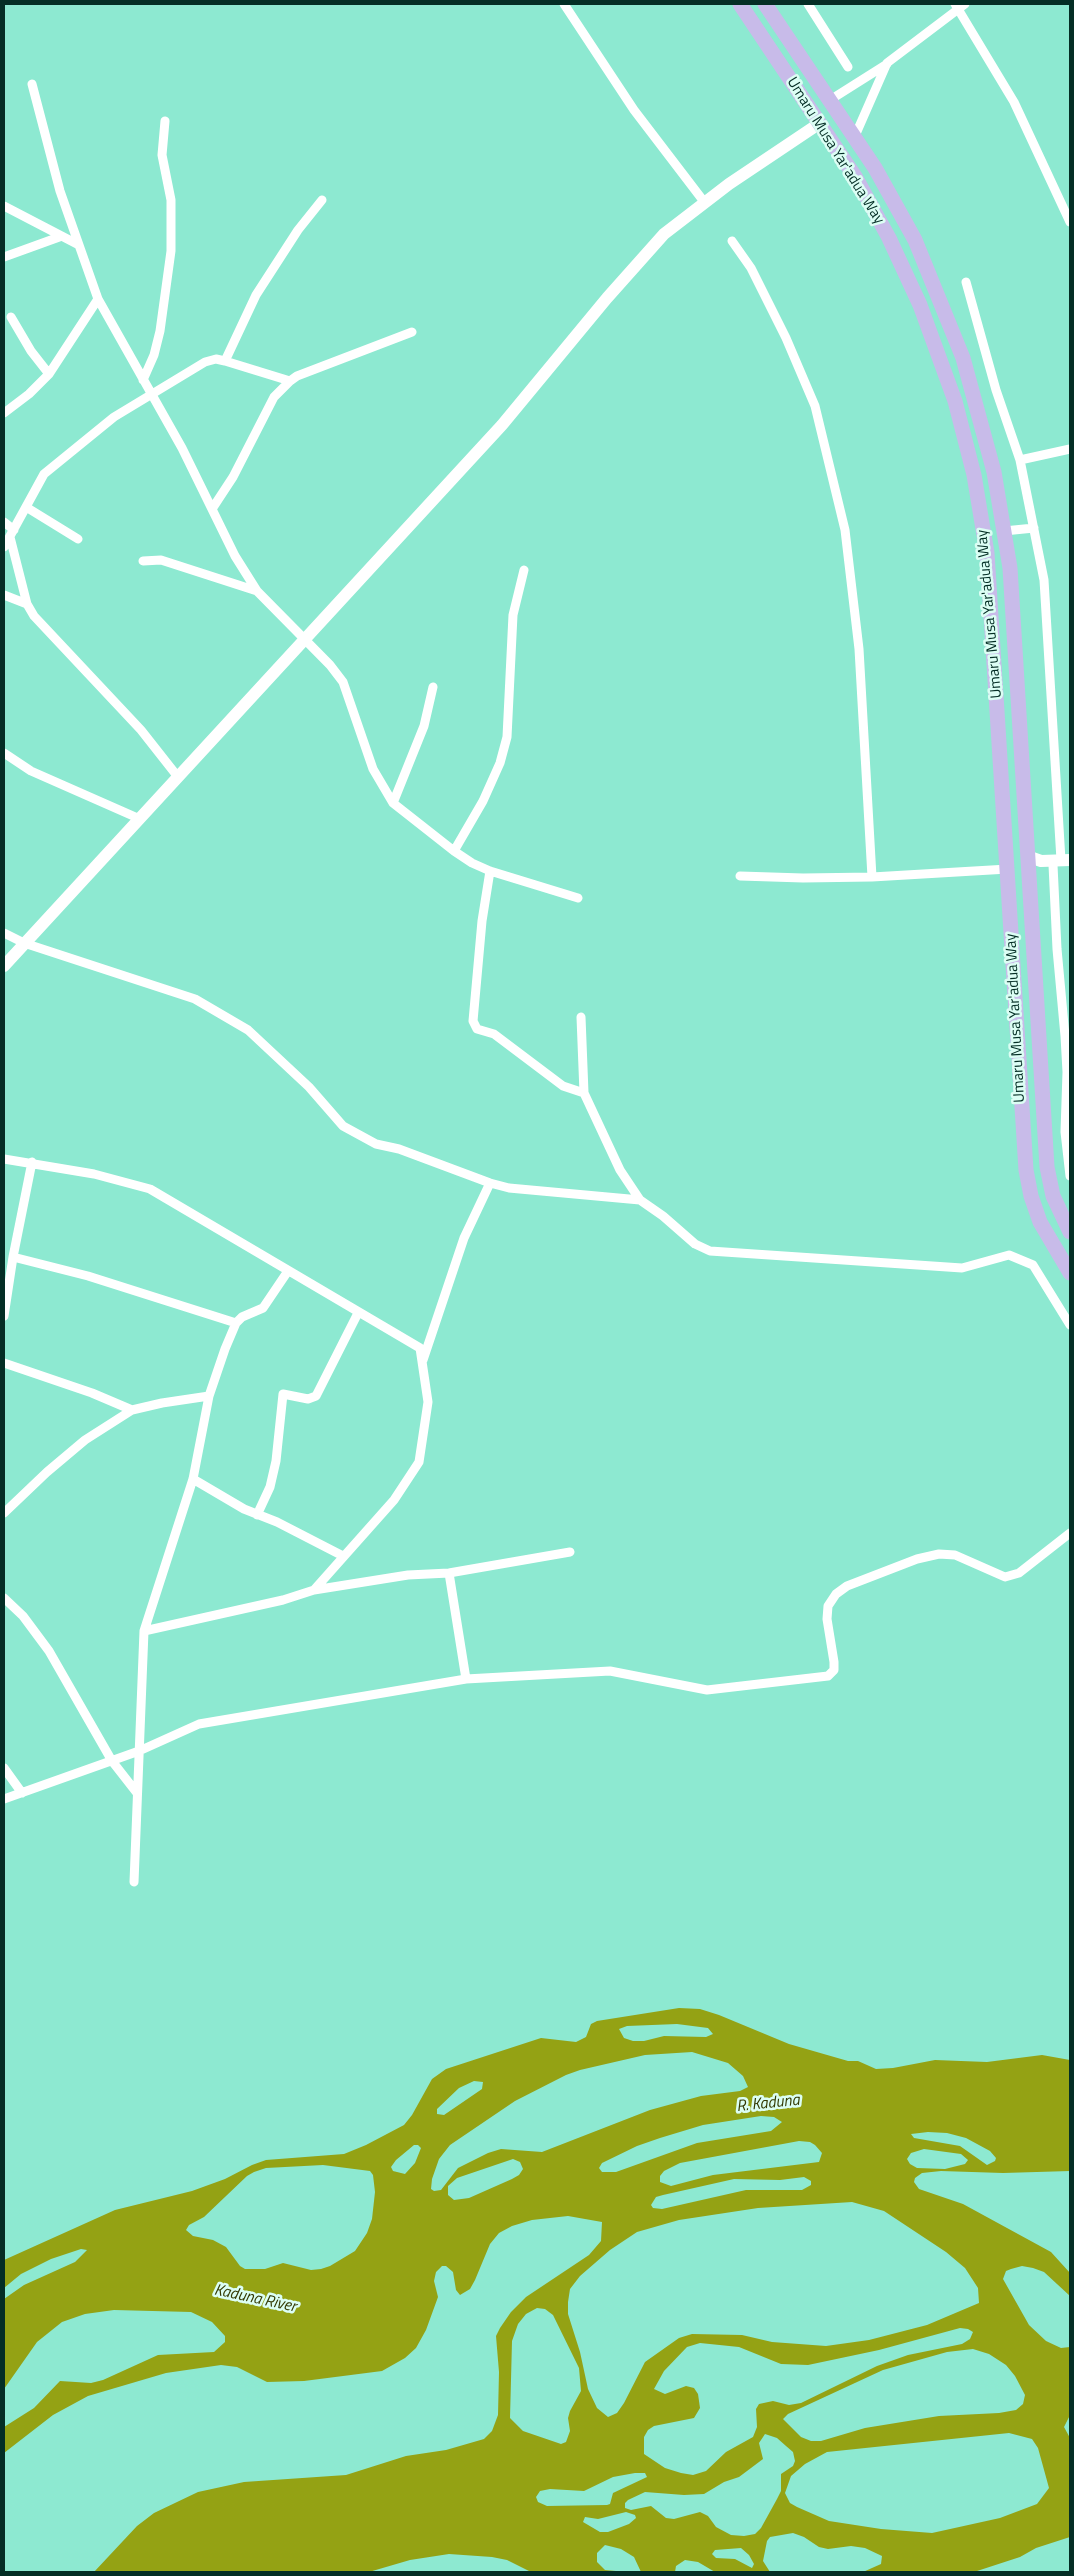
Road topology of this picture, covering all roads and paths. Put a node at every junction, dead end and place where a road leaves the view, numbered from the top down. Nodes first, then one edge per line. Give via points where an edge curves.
1 (564, 4) edge
2 (740, 4) edge
3 (765, 4) edge
4 (808, 4) edge
5 (959, 6) edge
6 (887, 64) junction
7 (808, 67) junction
8 (848, 67) dead end
9 (791, 79) junction
10 (32, 84) dead end
11 (830, 100) junction
12 (165, 121) dead end
13 (820, 123) junction
14 (855, 136) junction
15 (322, 200) dead end
16 (705, 203) junction
17 (4, 206) edge
18 (1070, 222) edge
19 (62, 236) junction
20 (732, 241) dead end
21 (77, 244) junction
22 (4, 258) edge
23 (966, 282) dead end
24 (98, 299) junction
25 (12, 317) dead end
26 (412, 332) dead end
27 (225, 361) junction
28 (49, 374) junction
29 (143, 380) junction
30 (290, 381) junction
31 (151, 395) junction
32 (4, 413) edge
33 (1070, 449) edge
34 (1020, 460) junction
35 (26, 507) junction
36 (212, 509) junction
37 (4, 522) edge
38 (1034, 528) junction
39 (1004, 531) junction
40 (12, 534) junction
41 (78, 540) dead end
42 (4, 547) edge
43 (143, 561) dead end
44 (524, 570) dead end
45 (257, 591) junction
46 (4, 595) edge
47 (27, 604) junction
48 (304, 641) junction
49 (433, 687) dead end
50 (4, 753) edge
51 (178, 777) junction
52 (393, 802) junction
53 (140, 818) junction
54 (454, 851) junction
55 (1027, 856) junction
56 (1064, 862) edge
57 (1008, 869) junction
58 (490, 871) junction
59 (1028, 873) junction
60 (740, 876) dead end
61 (872, 877) junction
62 (578, 898) dead end
63 (4, 933) edge
64 (24, 943) junction
65 (4, 966) edge
66 (581, 1017) dead end
67 (584, 1093) junction
68 (4, 1159) edge
69 (32, 1162) junction
70 (1070, 1176) edge
71 (490, 1183) junction
72 (640, 1200) junction
73 (1070, 1232) edge
74 (13, 1257) junction
75 (288, 1271) junction
76 (1070, 1273) edge
77 (358, 1313) junction
78 (4, 1316) edge
79 (236, 1323) junction
80 (1070, 1325) edge
81 (423, 1361) junction
82 (4, 1363) edge
83 (210, 1396) junction
84 (132, 1410) junction
85 (192, 1479) junction
86 (4, 1513) edge
87 (257, 1515) junction
88 (1070, 1533) edge
89 (570, 1552) dead end
90 (343, 1556) junction
91 (448, 1573) junction
92 (314, 1590) junction
93 (4, 1598) edge
94 (144, 1631) junction
95 (466, 1679) junction
96 (139, 1751) junction
97 (112, 1761) junction
98 (4, 1768) edge
99 (22, 1793) junction
100 (137, 1793) junction
101 (4, 1799) edge
102 (134, 1882) dead end

1 - 16 street via 634,110
2 - 9 main road, Umaru Musa Yar'adua Way
3 - 7 main road, Umaru Musa Yar'adua Way
4 - 8 street
5 - 6 street
5 - 18 street via 1014,102
6 - 11 street
6 - 14 street
7 - 9 main road
7 - 11 main road, Umaru Musa Yar'adua Way
9 - 13 main road, Umaru Musa Yar'adua Way
10 - 21 street
11 - 14 main road, Umaru Musa Yar'adua Way
12 - 29 street via 162,155 171,200 171,251 160,331
13 - 16 street
13 - 57 main road, Umaru Musa Yar'adua Way via 856,178 889,238 920,304 956,401 974,475 987,553
14 - 39 main road, Umaru Musa Yar'adua Way via 915,240 945,310 976,404 994,472
15 - 27 street via 298,230 256,295
16 - 48 street via 664,234 502,425
17 - 19 street
19 - 21 street
19 - 22 street
20 - 61 street via 751,268 782,329 815,406 846,530 859,649
21 - 24 street
23 - 34 street via 996,390
24 - 28 street
24 - 29 street
25 - 28 street via 31,351
26 - 30 street
27 - 30 street
27 - 31 street via 205,362
28 - 32 street
29 - 31 street
30 - 36 street via 274,397 233,477
31 - 35 street via 114,417 44,474
31 - 36 street
33 - 34 street
34 - 38 street
35 - 40 street
35 - 41 street
36 - 45 street
37 - 40 street
38 - 39 street
38 - 56 street via 1044,580
39 - 55 main road, Umaru Musa Yar'adua Way via 1010,568
40 - 42 street
40 - 47 street
43 - 45 street via 161,560
44 - 54 street via 513,615 507,737 500,763 483,801
45 - 48 street
46 - 47 street
47 - 51 street via 34,616 141,730
48 - 51 street
48 - 52 street via 330,665 342,682 373,770
49 - 52 street via 424,726
50 - 53 street via 31,771
51 - 53 street
52 - 54 street
53 - 64 street
54 - 58 street
55 - 56 street via 1041,861
55 - 59 main road, Umaru Musa Yar'adua Way
56 - 59 street
56 - 70 street via 1057,949 1066,1036 1066,1132
57 - 61 street
57 - 76 main road, Umaru Musa Yar'adua Way via 1026,1170 1040,1222
58 - 62 street
58 - 67 street via 473,1021 477,1029 494,1034 563,1086
59 - 73 main road, Umaru Musa Yar'adua Way via 1047,1167 1053,1196
60 - 61 street
63 - 64 street
64 - 65 street
64 - 71 street via 195,999 248,1030 309,1088 343,1126 376,1144 399,1149
66 - 67 street
67 - 72 street via 620,1170
68 - 69 street
69 - 74 street
69 - 75 street via 118,1179 150,1189
71 - 72 street via 516,1190
71 - 81 street via 461,1248
72 - 80 street via 695,1244 710,1251 962,1268 1009,1255 1033,1265
74 - 78 street
74 - 79 street via 88,1276
75 - 77 street
75 - 79 street via 263,1308
77 - 81 street via 420,1348
77 - 87 street via 316,1396 308,1399 283,1394 276,1461 270,1487
79 - 83 street
81 - 90 street via 428,1402 419,1462 394,1500
82 - 84 street
83 - 84 street
83 - 85 street
84 - 86 street via 85,1440
85 - 87 street
85 - 94 street
87 - 90 street
88 - 95 street via 1019,1573 1005,1576 954,1555 939,1554 847,1586 828,1606 834,1662 834,1670 828,1676 707,1690 610,1671
89 - 91 street
90 - 92 street
91 - 92 street via 408,1575
91 - 95 street
92 - 94 street
93 - 97 street via 23,1616 49,1651
94 - 96 street
95 - 96 street via 198,1724
96 - 97 street
96 - 100 street
97 - 99 street
97 - 100 street
98 - 99 street
99 - 101 street
100 - 102 street

